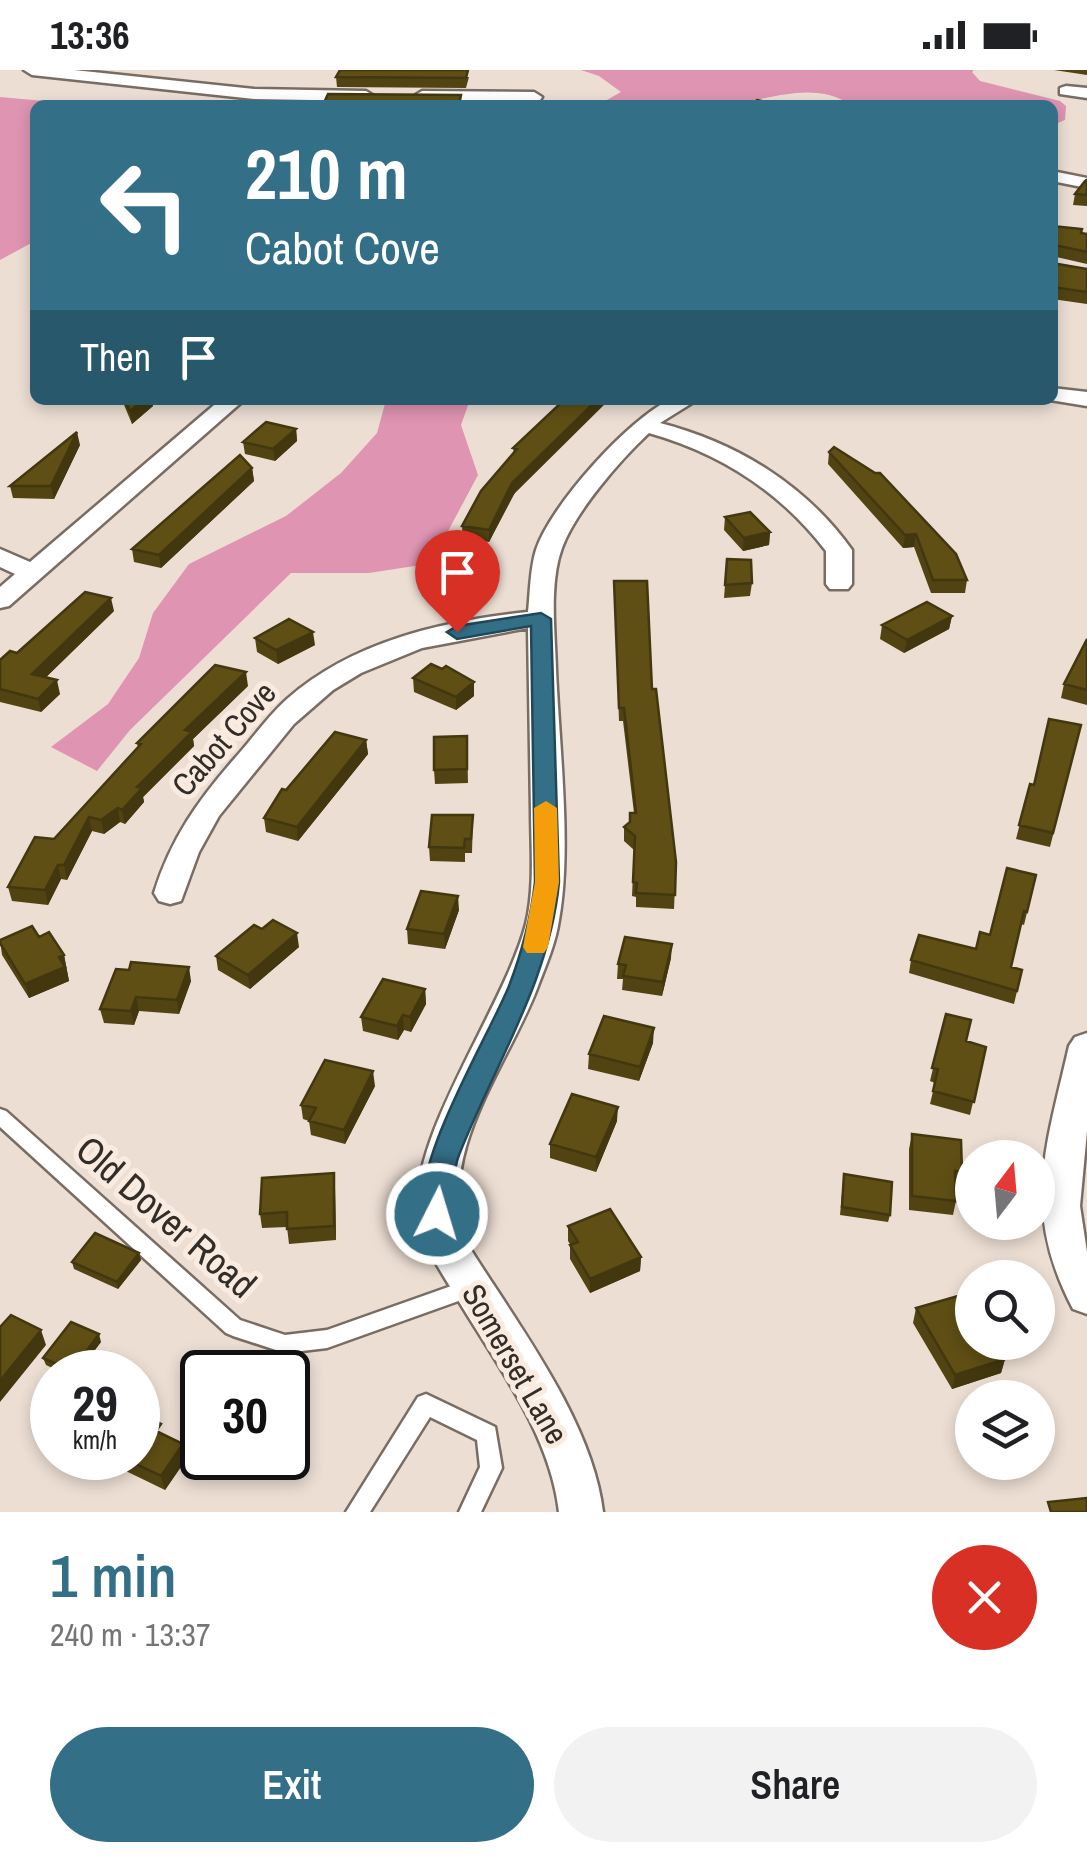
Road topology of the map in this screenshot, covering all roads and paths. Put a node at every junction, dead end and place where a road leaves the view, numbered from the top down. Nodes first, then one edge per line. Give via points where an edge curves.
1 (32, 70) edge
2 (237, 78) dead end
3 (221, 90) junction
4 (1066, 90) dead end
5 (1087, 93) edge
6 (385, 96) edge
7 (404, 96) edge
8 (534, 98) dead end
9 (1058, 177) edge
10 (1087, 182) edge
11 (1058, 395) edge
12 (1087, 399) edge
13 (226, 405) edge
14 (677, 405) edge
15 (643, 425) junction
16 (0, 557) edge
17 (32, 572) junction
18 (840, 584) dead end
19 (0, 600) edge
20 (541, 619) junction
21 (170, 893) dead end
22 (1087, 1046) edge
23 (0, 1116) edge
24 (470, 1288) junction
25 (1087, 1297) edge
26 (358, 1512) edge
27 (470, 1512) edge
28 (582, 1512) edge

1 - 3 street
2 - 3 street
3 - 6 street
4 - 5 street
7 - 8 street
9 - 10 street
11 - 12 street
13 - 17 street
14 - 15 street, Somerset Lane
15 - 18 street via 723,453 788,494 839,550
15 - 20 street, Somerset Lane via 553,536
16 - 17 street
17 - 19 street
20 - 21 street, Cabot Cove via 485,625 376,655 298,704 196,822
20 - 24 street, Somerset Lane via 543,921 521,987 452,1132 438,1182 437,1214
22 - 25 street via 1060,1188 1062,1232
23 - 24 lane, Old Dover Road via 233,1327 285,1344 327,1339
24 - 28 street, Somerset Lane via 560,1439 577,1478
26 - 27 lane via 426,1404 487,1434 491,1468

